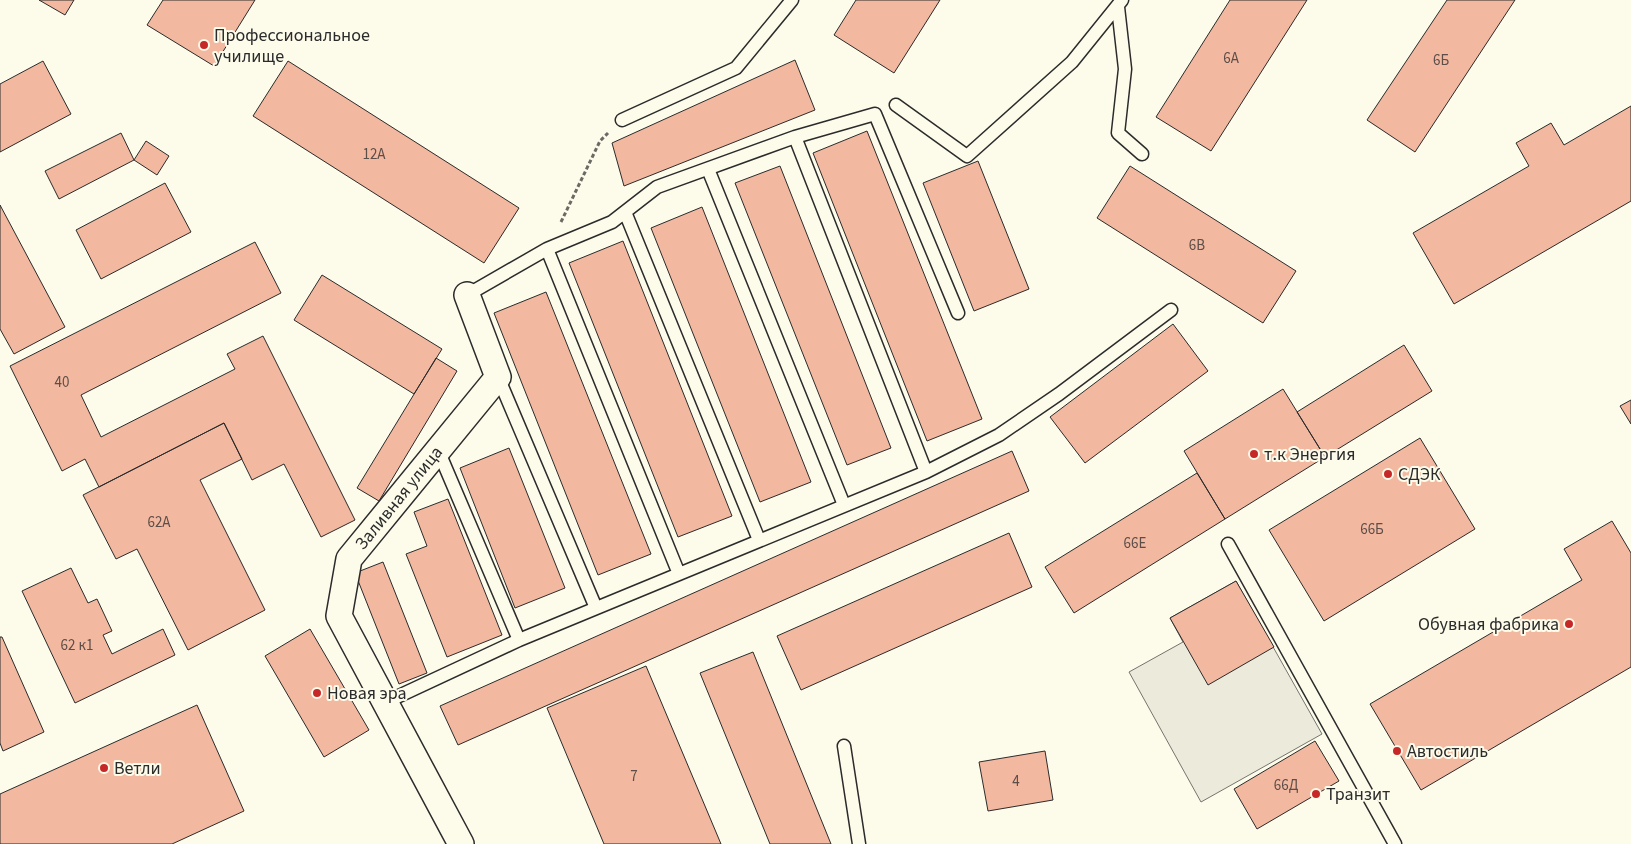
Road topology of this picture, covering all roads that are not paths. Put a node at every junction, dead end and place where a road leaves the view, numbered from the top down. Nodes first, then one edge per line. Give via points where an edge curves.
1 (792, 0) edge
2 (1120, 4) edge
3 (896, 105) dead end
4 (622, 120) road end
5 (795, 137) junction
6 (1142, 154) dead end
7 (708, 169) junction
8 (626, 212) junction
9 (547, 249) junction
10 (467, 295) joint
11 (1171, 310) dead end
12 (958, 314) dead end
13 (498, 377) junction
14 (438, 450) junction
15 (926, 472) junction
16 (844, 505) junction
17 (759, 540) junction
18 (1228, 544) dead end
19 (679, 574) junction
20 (596, 608) junction
21 (519, 640) junction
22 (386, 702) junction
23 (844, 746) dead end
24 (460, 844) edge
25 (859, 844) edge
26 (1395, 844) edge

1 - 4 lane via 736,68
2 - 3 lane via 1072,62 967,156
2 - 6 lane via 1126,69 1118,133
5 - 7 lane
5 - 12 lane via 875,114
5 - 15 lane
7 - 8 lane via 657,187
7 - 16 lane
8 - 9 lane via 612,222
8 - 17 lane
9 - 10 lane
9 - 19 lane
10 - 13 street
11 - 15 lane via 999,435
13 - 14 street, Заливная улица
13 - 20 lane
14 - 21 lane
14 - 22 street, Заливная улица via 349,558 339,616
15 - 16 lane
16 - 17 lane
17 - 19 lane
18 - 26 lane
19 - 20 lane
20 - 21 lane
21 - 22 lane
22 - 24 street, Заливная улица
23 - 25 lane

